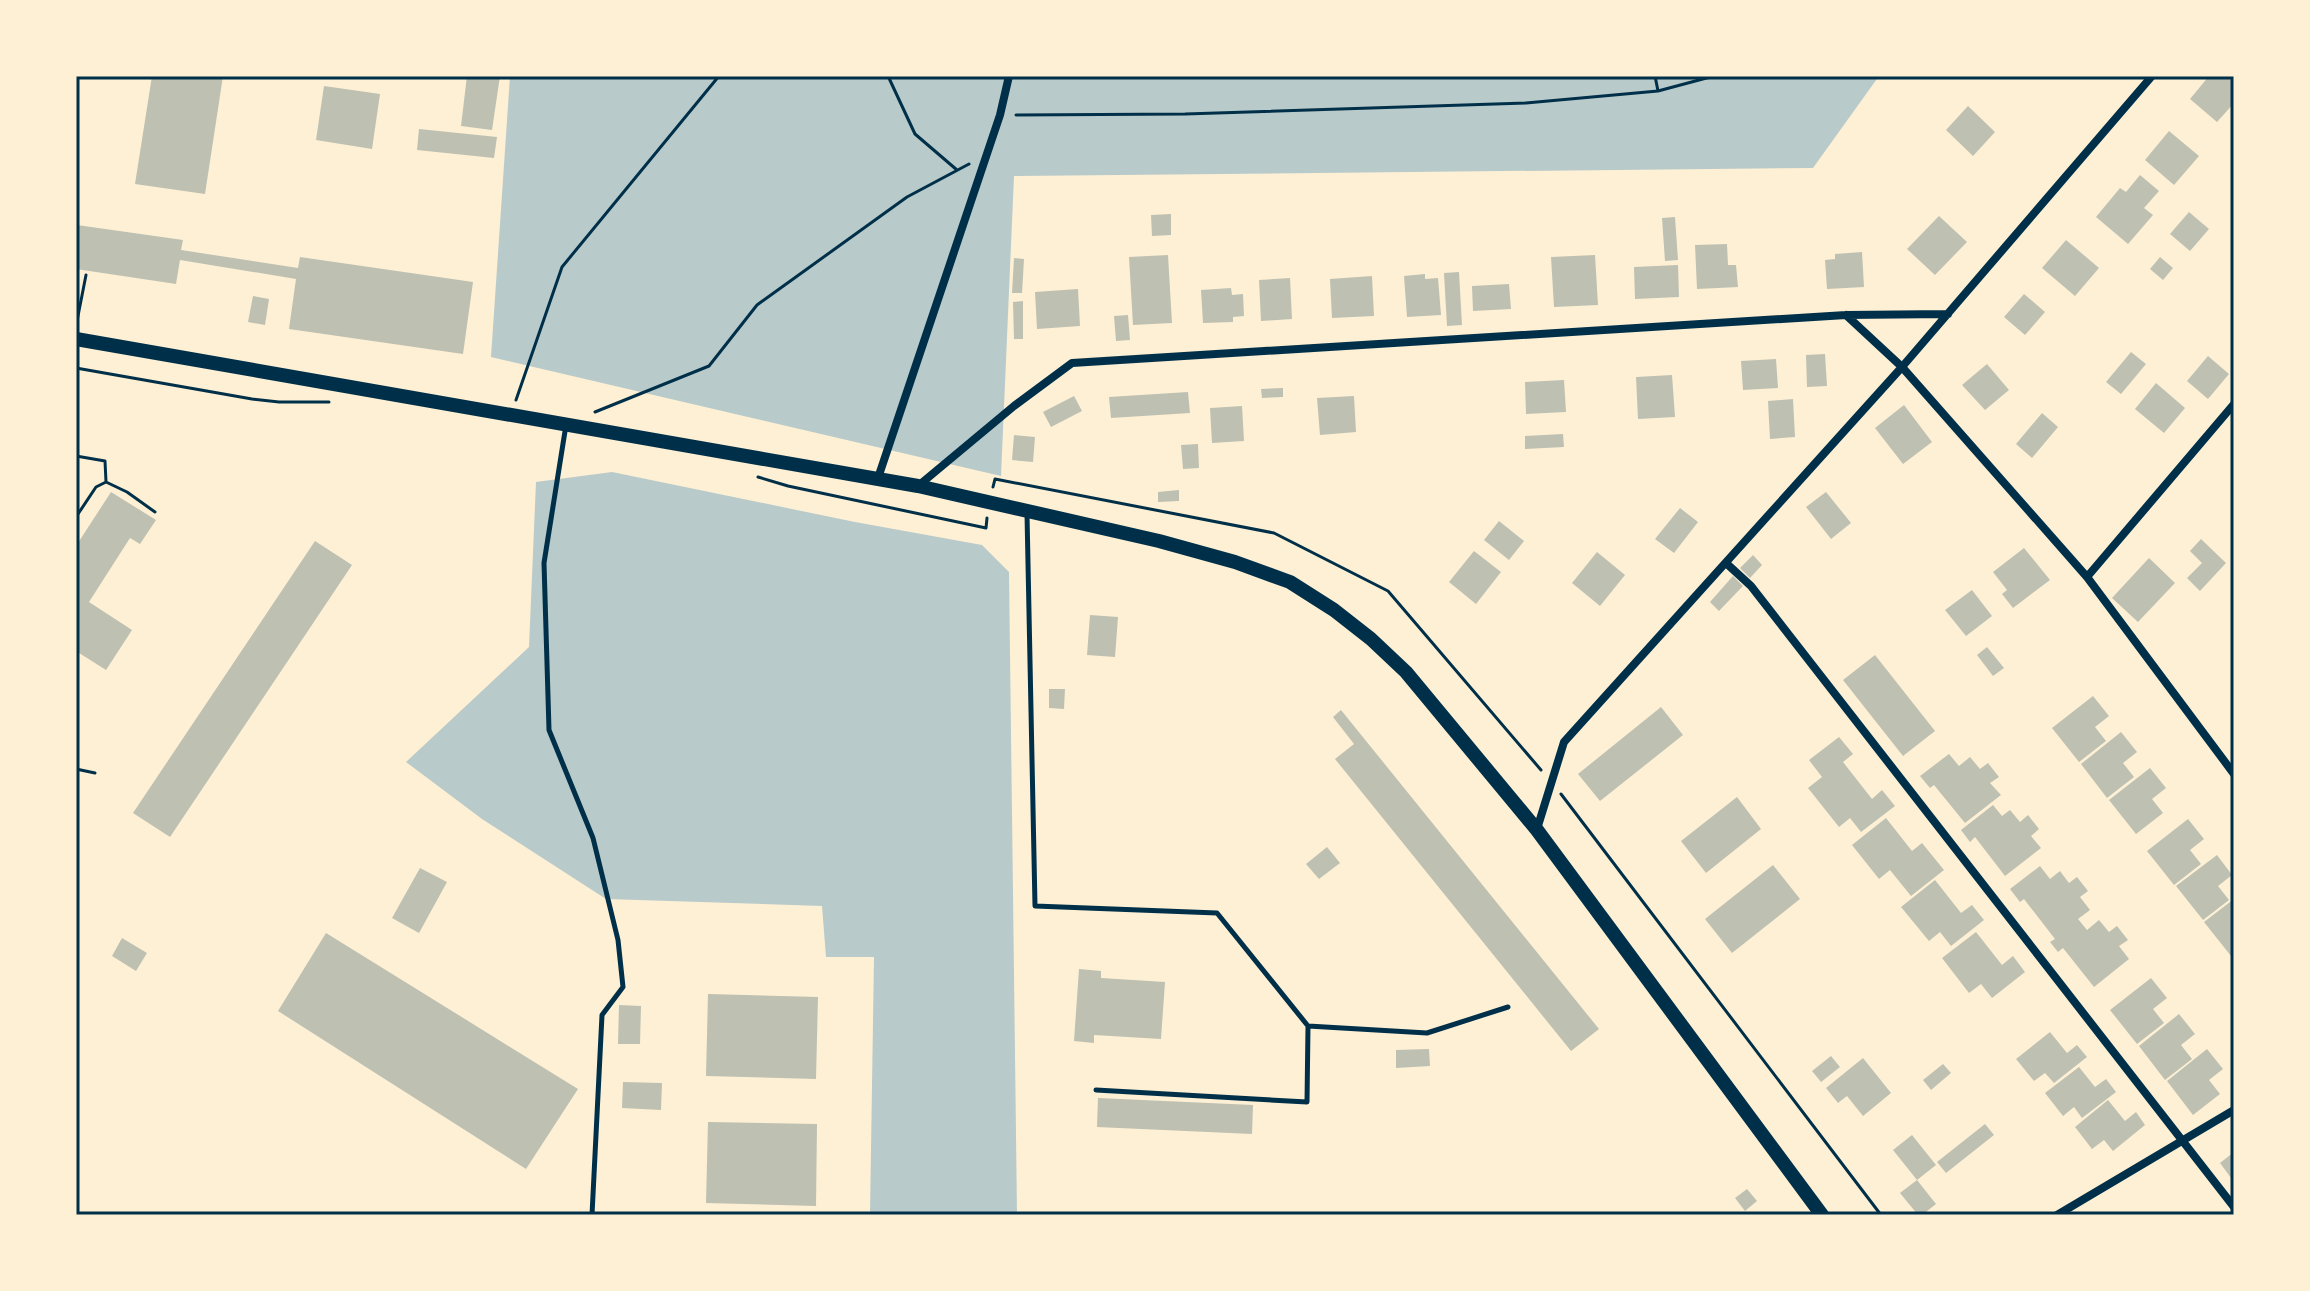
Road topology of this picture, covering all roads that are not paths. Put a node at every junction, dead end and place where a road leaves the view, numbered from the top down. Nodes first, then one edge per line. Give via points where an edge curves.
1 (1009, 76) edge
2 (2152, 76) edge
3 (1948, 314) junction
4 (1846, 315) junction
5 (76, 339) edge
6 (1902, 367) junction
7 (2234, 404) edge
8 (566, 424) junction
9 (878, 478) junction
10 (918, 486) junction
11 (1026, 509) junction
12 (1726, 563) junction
13 (2087, 577) junction
14 (2234, 774) edge
15 (1537, 830) junction
16 (1508, 1007) dead end
17 (1308, 1026) junction
18 (1096, 1090) dead end
19 (2234, 1110) edge
20 (2182, 1140) junction
21 (2234, 1207) edge
22 (592, 1215) edge
23 (1822, 1215) edge
24 (2057, 1215) edge

1 - 9 street
2 - 3 street
3 - 4 street
3 - 6 street
4 - 6 street
4 - 10 street via 1072,363
5 - 8 main road
6 - 12 street
6 - 13 street
7 - 13 street
8 - 9 main road
8 - 22 lane via 544,563 549,730 593,838 618,940 623,987 602,1015
9 - 10 main road
10 - 11 main road
11 - 15 main road via 1235,562 1290,582 1371,639 1406,672
11 - 17 lane via 1035,906 1217,913
12 - 15 street via 1564,742
12 - 20 street via 1751,586
13 - 14 street
15 - 23 main road
16 - 17 lane via 1427,1033
17 - 18 lane via 1307,1102
19 - 20 street
20 - 21 street
20 - 24 street

